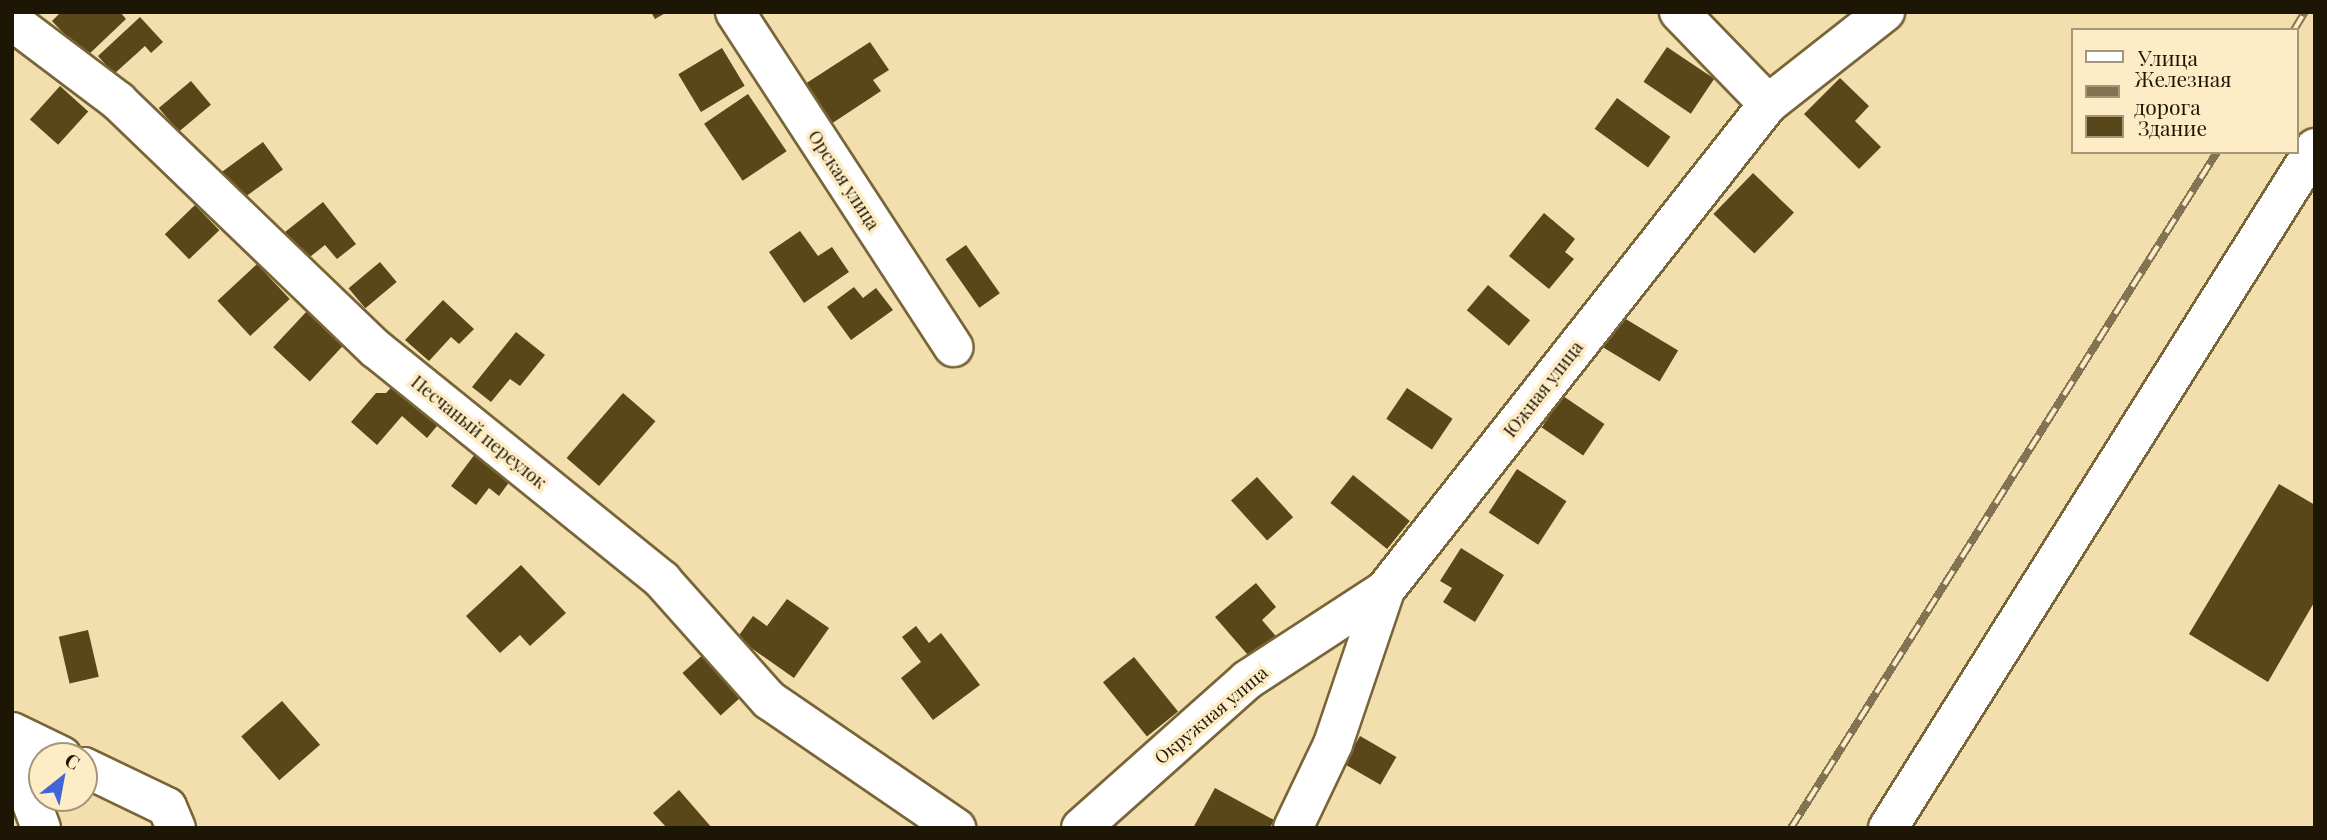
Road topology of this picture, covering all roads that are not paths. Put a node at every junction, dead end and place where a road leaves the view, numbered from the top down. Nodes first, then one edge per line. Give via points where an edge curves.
1 (735, 12) edge
2 (1679, 12) edge
3 (1885, 12) edge
4 (12, 21) edge
5 (1768, 104) junction
6 (2315, 148) edge
7 (953, 347) dead end
8 (1385, 590) junction
9 (12, 732) edge
10 (33, 742) edge
11 (12, 750) edge
12 (98, 774) edge
13 (41, 828) edge
14 (176, 828) edge
15 (956, 828) edge
16 (1081, 828) edge
17 (1293, 828) edge
18 (1888, 828) edge

1 - 7 street, Орская улица
2 - 5 street
3 - 5 street, Южная улица
4 - 15 street, Песчаный переулок via 118,100 376,349 662,580 769,700
5 - 8 street, Южная улица
6 - 18 street
8 - 16 street, Окружная улица via 1247,680
8 - 17 street, Южная улица via 1334,744
9 - 10 street
11 - 13 street
12 - 14 street via 167,807

